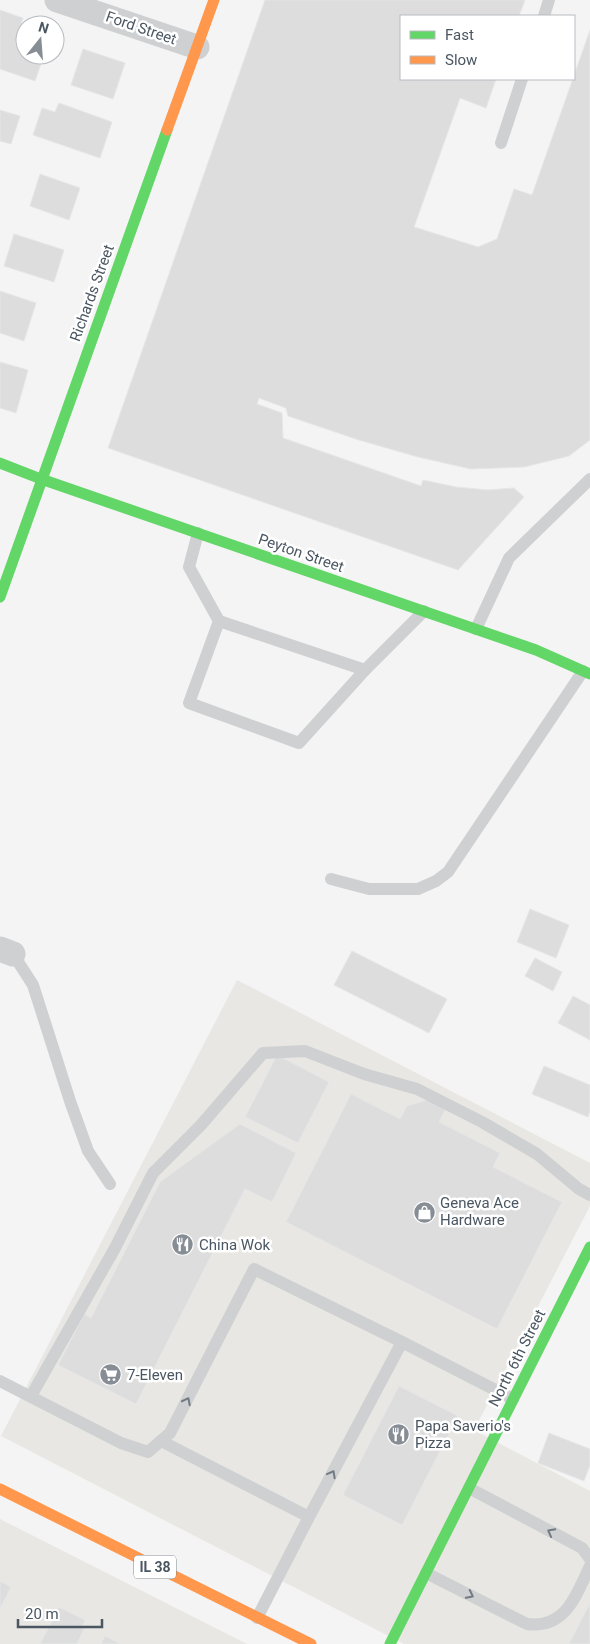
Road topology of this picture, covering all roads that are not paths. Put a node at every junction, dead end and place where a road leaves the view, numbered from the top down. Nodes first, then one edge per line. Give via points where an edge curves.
1 (57, 0) edge
2 (214, 0) edge
3 (549, 0) edge
4 (544, 15) edge
5 (197, 47) junction
6 (522, 80) edge
7 (501, 143) dead end
8 (0, 463) edge
9 (41, 479) junction
10 (590, 479) edge
11 (198, 533) junction
12 (0, 597) edge
13 (424, 611) junction
14 (219, 621) junction
15 (476, 629) junction
16 (365, 670) junction
17 (587, 673) edge
18 (331, 879) dead end
19 (6, 952) edge
20 (110, 1184) dead end
21 (590, 1195) edge
22 (590, 1247) edge
23 (402, 1342) junction
24 (0, 1381) edge
25 (31, 1396) junction
26 (513, 1399) junction
27 (161, 1441) junction
28 (469, 1488) junction
29 (0, 1489) edge
30 (309, 1517) junction
31 (590, 1559) edge
32 (590, 1566) edge
33 (426, 1573) junction
34 (258, 1618) junction
35 (311, 1644) edge
36 (390, 1644) edge

1 - 5 street, Ford Street
2 - 5 street, Richards Street
3 - 4 lane
5 - 9 street, Richards Street
6 - 7 lane
8 - 9 street, Peyton Street
9 - 11 street, Peyton Street
9 - 12 street, Richards Street
10 - 15 lane via 509,558
11 - 13 street, Peyton Street
11 - 14 lane via 189,567
13 - 15 street, Peyton Street
13 - 16 lane
14 - 16 lane
14 - 16 lane via 189,703 299,743
15 - 17 street, Peyton Street via 536,650
17 - 18 lane via 448,872 418,889 369,889
19 - 20 lane via 33,986 88,1151
21 - 25 lane via 537,1154 416,1089 364,1074 305,1051 263,1053 201,1125 153,1173 115,1248
22 - 26 street, North 6th Street
23 - 26 lane
27 -> 23 lane via 170,1433 254,1269
30 -> 23 lane
24 - 25 lane
25 - 27 lane via 121,1443 148,1452
26 - 28 street, North 6th Street
27 - 30 lane
31 -> 28 lane via 582,1548
28 - 33 street, North 6th Street
29 - 34 street, IL 38
30 - 34 lane
33 -> 32 lane via 527,1624 535,1625 551,1623 570,1606
33 - 36 street, North 6th Street
34 - 35 street, IL 38

